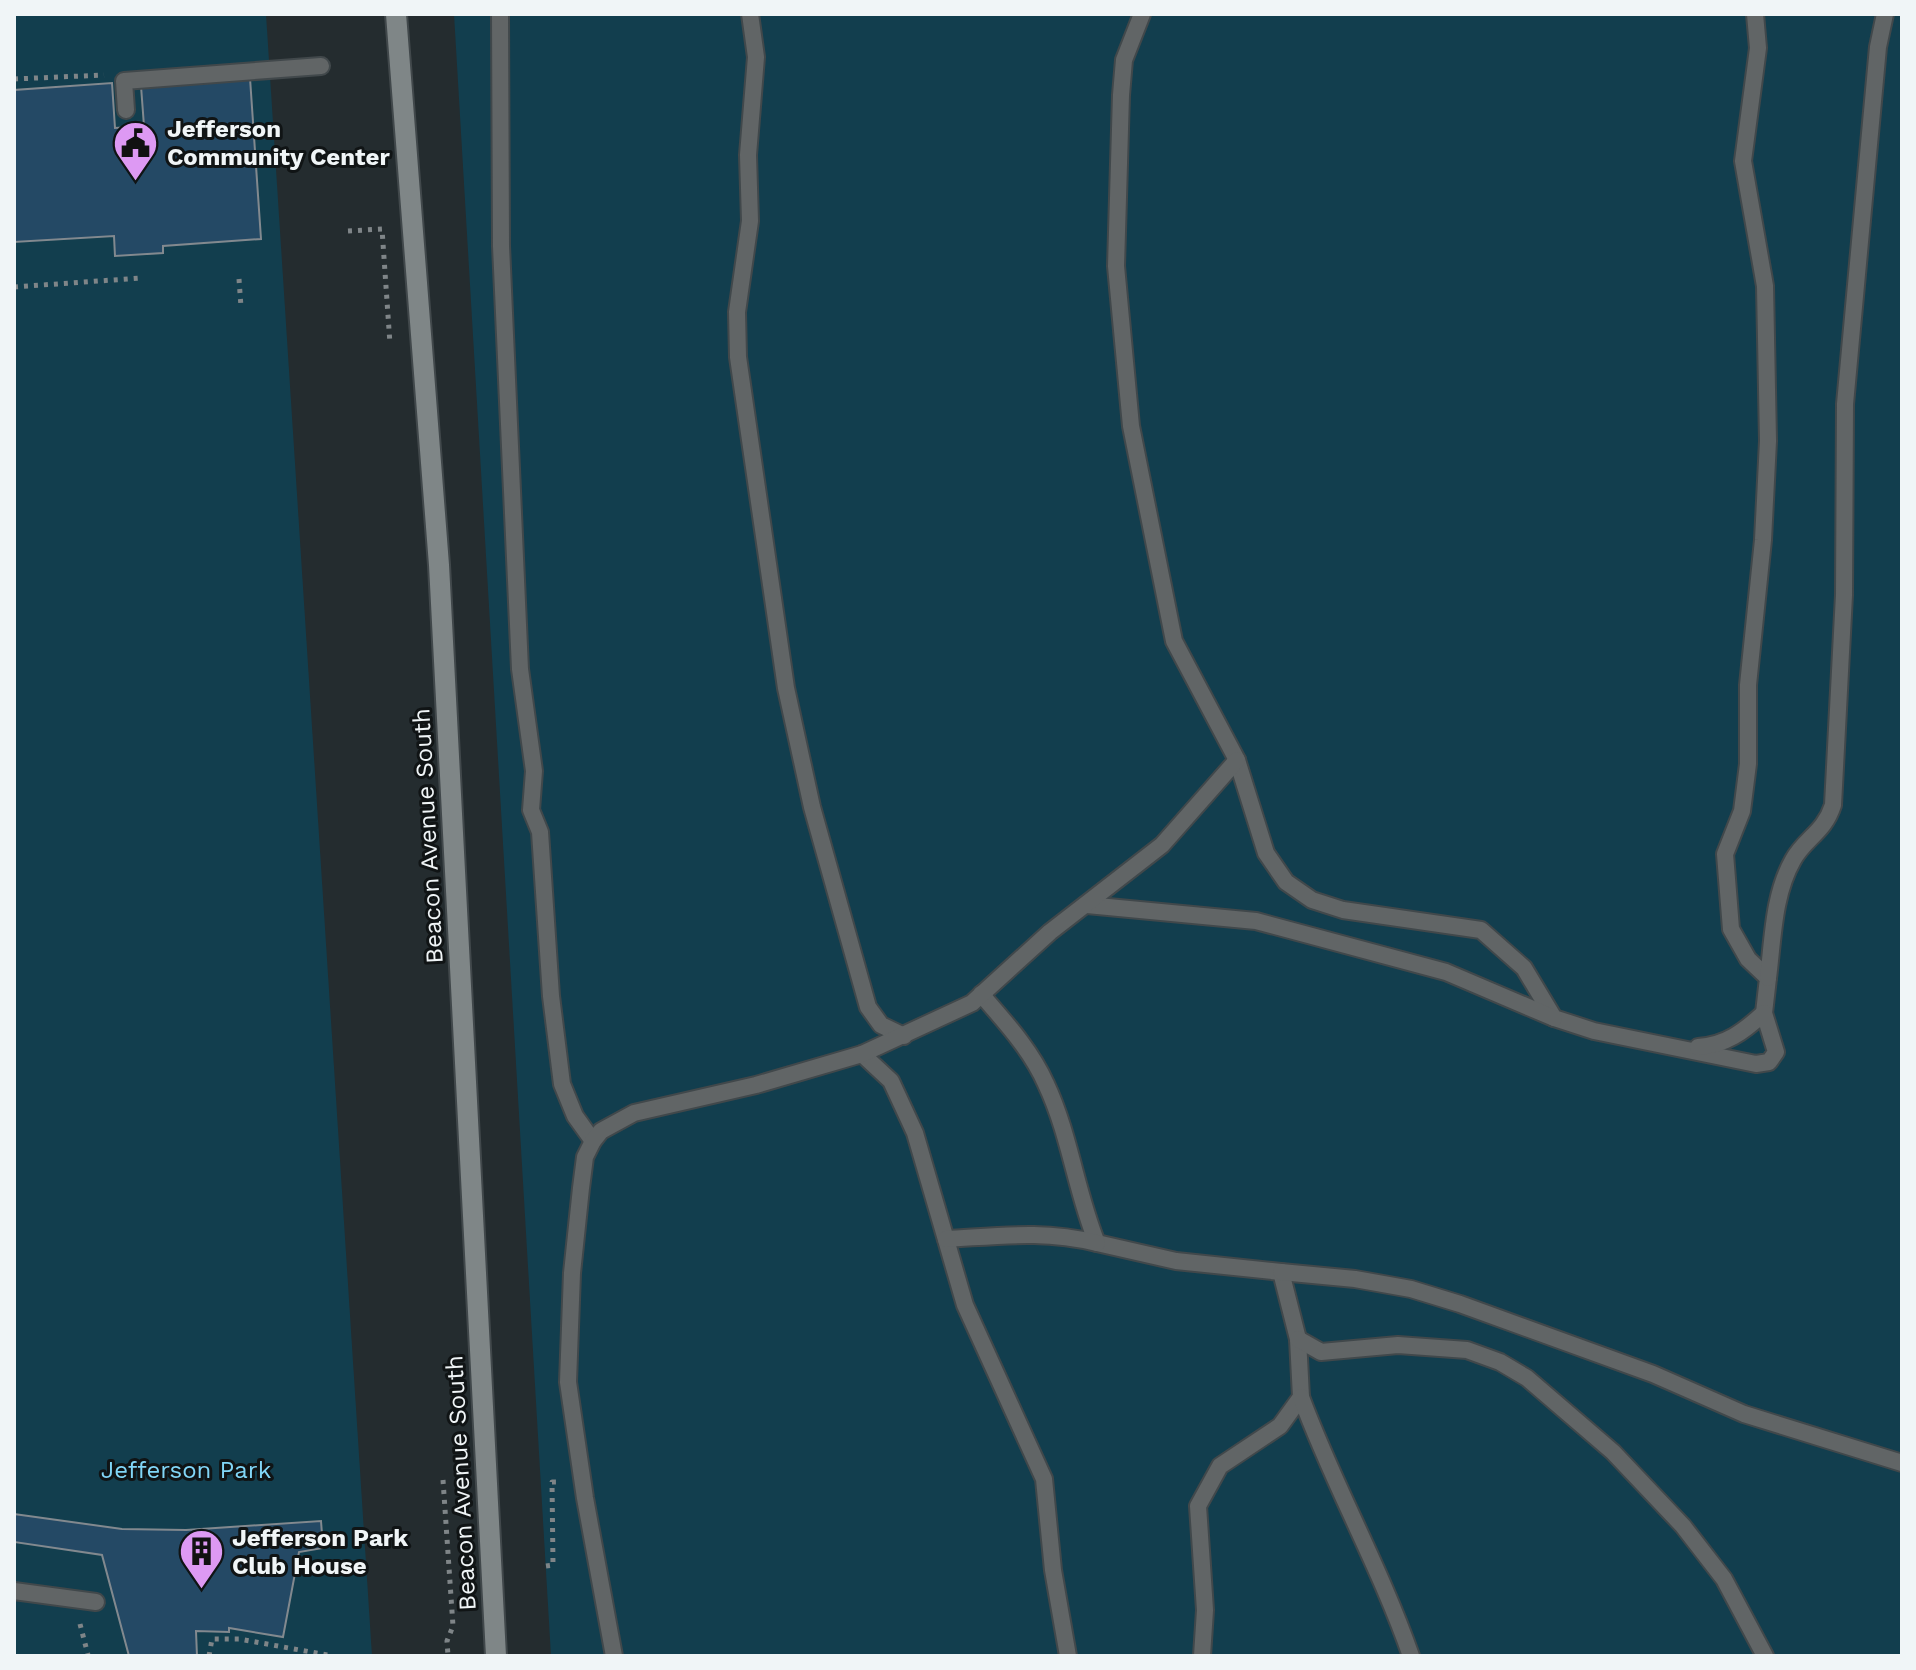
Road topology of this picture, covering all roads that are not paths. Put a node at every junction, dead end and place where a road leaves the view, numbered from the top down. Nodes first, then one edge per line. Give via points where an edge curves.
1 (396, 14) edge
2 (500, 14) edge
3 (750, 14) edge
4 (1142, 14) edge
5 (1755, 14) edge
6 (1885, 14) edge
7 (321, 66) dead end
8 (126, 110) dead end
9 (1237, 760) junction
10 (1087, 905) junction
11 (1768, 978) junction
12 (981, 994) junction
13 (1764, 1013) junction
14 (1554, 1018) junction
15 (1739, 1035) junction
16 (1769, 1035) junction
17 (904, 1036) junction
18 (1684, 1048) junction
19 (862, 1054) junction
20 (593, 1141) junction
21 (946, 1239) junction
22 (1097, 1243) junction
23 (1281, 1272) junction
24 (1298, 1339) junction
25 (1301, 1397) junction
26 (1902, 1463) edge
27 (14, 1591) edge
28 (96, 1602) dead end
29 (496, 1656) edge
30 (614, 1656) edge
31 (1068, 1656) edge
32 (1202, 1656) edge
33 (1411, 1656) edge
34 (1765, 1656) edge

1 - 29 main road, Beacon Avenue South via 441,597
2 - 20 lane via 501,246 521,693 534,771 531,810 541,841 562,1084
3 - 17 lane via 756,70 738,357 786,688 812,807 868,1007 881,1025
4 - 9 lane via 1124,60 1116,266 1131,426 1174,641
5 - 11 lane via 1758,48 1743,161 1765,286 1768,441 1748,685 1748,764 1742,811 1725,854 1731,929 1748,959
6 - 11 lane via 1845,404 1844,595 1833,805 1827,823 1797,854 1785,877
7 - 8 lane via 124,81
9 - 10 lane via 1162,845
9 - 14 lane via 1266,853 1286,882 1312,900 1343,910 1481,930 1524,968
10 - 12 lane
10 - 14 lane via 1256,921 1446,972
11 - 13 lane
12 - 17 lane
12 - 22 lane via 1022,1040 1047,1085
13 - 15 lane
13 - 16 lane
14 - 18 lane
15 - 16 lane
15 - 18 lane via 1716,1046
16 - 18 lane via 1776,1052 1769,1062
17 - 19 lane
19 - 20 lane via 634,1113
19 - 21 lane via 891,1081 915,1133
20 - 30 lane via 581,1188 569,1366 582,1480
21 - 22 lane via 1047,1233
21 - 31 lane via 965,1305 1044,1479
22 - 23 lane via 1176,1261
23 - 24 lane
23 - 26 lane via 1355,1279 1435,1296 1653,1374 1744,1414
24 - 25 lane
24 - 34 lane via 1321,1352 1398,1345 1467,1350 1527,1378 1613,1452 1683,1526 1724,1579
25 - 32 lane via 1280,1426 1220,1466 1198,1506 1205,1610
25 - 33 lane
27 - 28 lane

